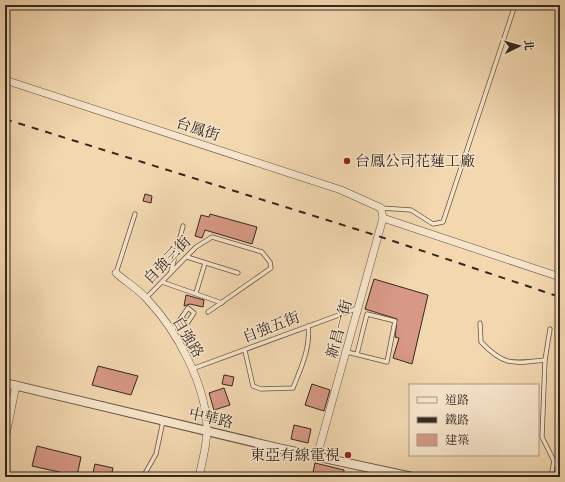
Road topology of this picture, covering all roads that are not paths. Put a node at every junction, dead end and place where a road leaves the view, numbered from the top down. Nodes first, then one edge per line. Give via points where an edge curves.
1 (516, 5) edge
2 (5, 80) edge
3 (381, 208) junction
4 (134, 214) dead end
5 (383, 218) junction
6 (183, 226) dead end
7 (186, 256) junction
8 (205, 263) junction
9 (116, 273) joint
10 (170, 273) junction
11 (238, 273) dead end
12 (560, 277) edge
13 (162, 282) junction
14 (196, 293) junction
15 (146, 298) junction
16 (222, 302) junction
17 (358, 308) junction
18 (208, 312) dead end
19 (181, 318) dead end
20 (480, 323) dead end
21 (308, 326) junction
22 (550, 329) dead end
23 (172, 331) junction
24 (245, 350) junction
25 (347, 352) junction
26 (357, 354) junction
27 (545, 360) junction
28 (192, 369) junction
29 (5, 383) edge
30 (16, 385) junction
31 (163, 421) junction
32 (207, 431) junction
33 (540, 437) edge
34 (5, 440) edge
35 (318, 456) junction
36 (407, 476) edge
37 (143, 477) edge
38 (199, 477) edge
39 (551, 477) edge

1 - 3 lane via 443,222 433,224 411,210
2 - 3 street, 台鳳街 via 341,190
3 - 5 street, 新昌一街
4 - 9 lane
5 - 12 street
5 - 17 street, 新昌一街
6 - 10 lane
7 - 8 lane
7 - 10 lane, 自強三街
7 - 16 lane, 自強三街 via 204,240 212,237 262,252 270,262 271,268
8 - 11 lane
8 - 14 lane
9 - 15 street, 自強路
10 - 13 lane, 自強三街
13 - 14 lane
13 - 15 lane, 自強三街
14 - 16 lane
15 - 23 street, 自強路
16 - 18 lane
17 - 21 lane, 自強五街
17 - 25 street, 新昌一街
19 - 23 lane
20 - 27 lane via 481,342 492,354 511,363
21 - 24 lane, 自強五街
21 - 24 lane via 310,338 293,388 261,389 253,386
22 - 27 lane
23 - 28 street, 自強路
24 - 28 lane, 自強五街
25 - 26 lane
25 - 35 street, 新昌一街
26 - 26 lane via 387,362 395,321 367,314
27 - 33 lane
28 - 32 street, 自強路 via 206,416
29 - 30 street, 中華路
30 - 31 street, 中華路
30 - 34 street
31 - 32 street, 中華路
31 - 37 lane via 156,454
32 - 35 street, 中華路
32 - 38 street, 自強路
33 - 39 lane via 554,461
35 - 36 street, 中華路

